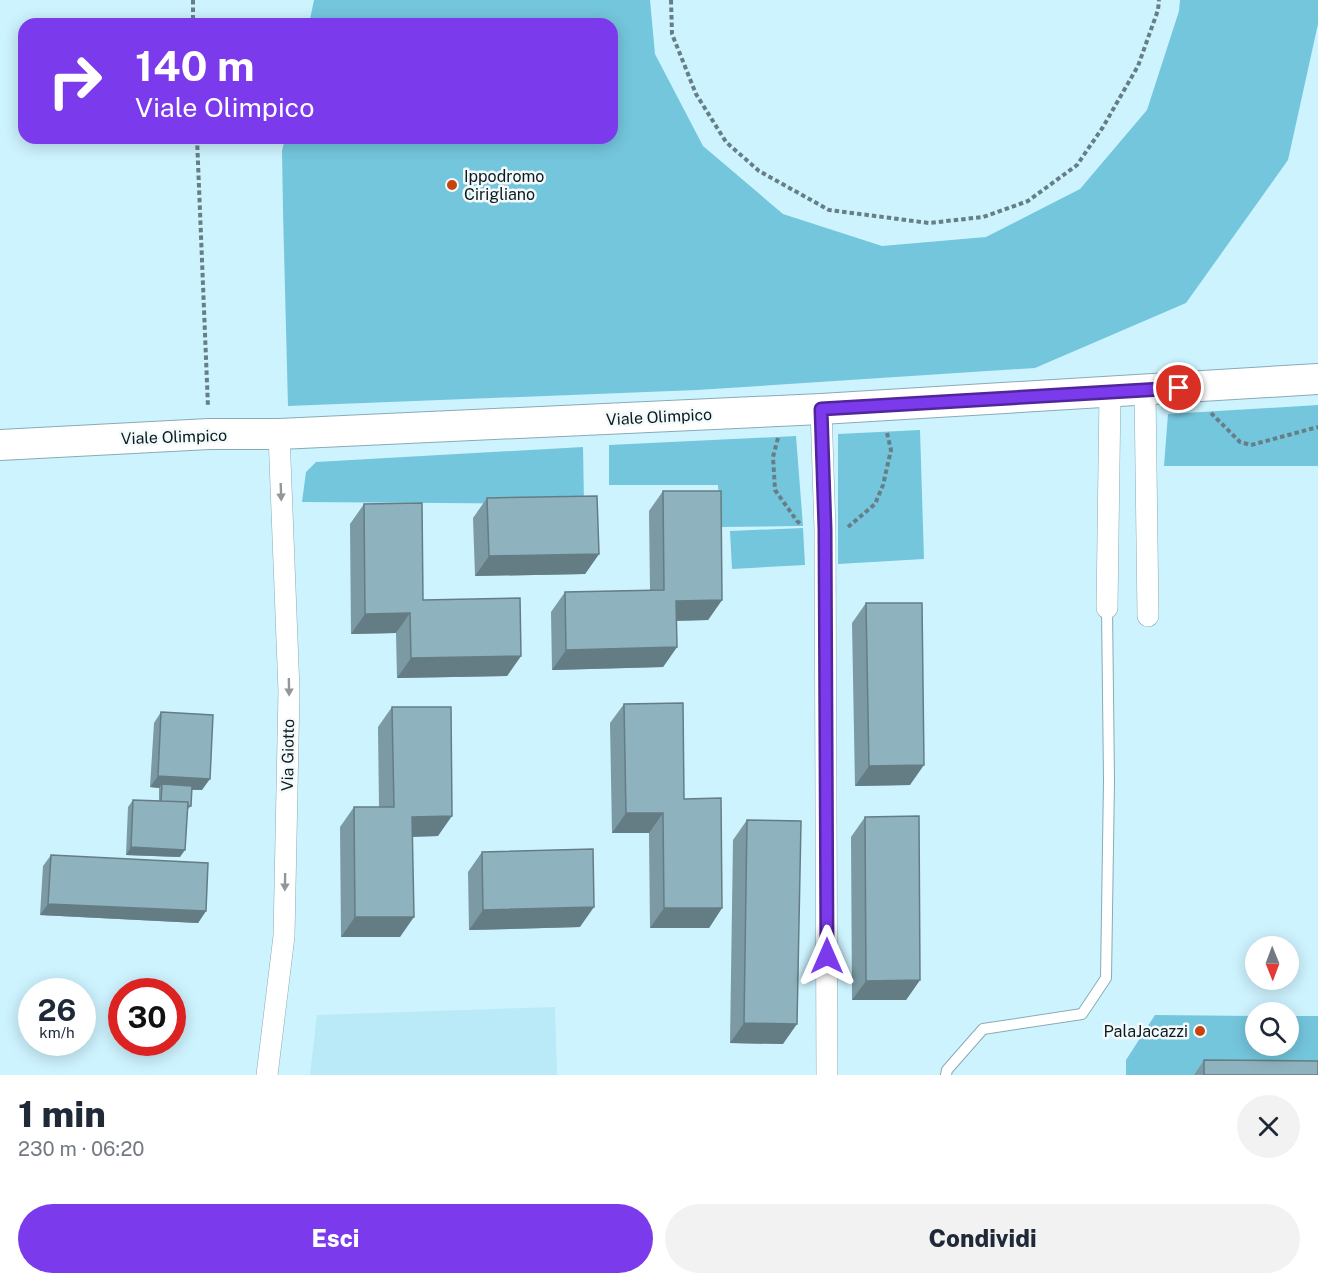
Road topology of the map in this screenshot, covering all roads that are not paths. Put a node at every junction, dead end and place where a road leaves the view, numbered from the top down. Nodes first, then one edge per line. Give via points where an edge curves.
1 (1318, 379) edge
2 (1145, 391) junction
3 (1110, 393) junction
4 (821, 409) junction
5 (279, 434) junction
6 (0, 445) edge
7 (1107, 608) joint
8 (1148, 616) dead end
9 (267, 1075) edge
10 (827, 1075) edge
11 (946, 1075) edge

1 - 2 main road, Viale Olimpico
2 - 3 main road, Viale Olimpico
2 - 8 street
3 - 4 main road, Viale Olimpico
3 - 7 street
4 - 5 main road, Viale Olimpico
4 - 10 street
5 - 6 main road, Viale Olimpico
5 -> 9 street, Via Giotto via 289,714 284,936
7 - 11 lane via 1106,978 1082,1014 983,1029 946,1070

